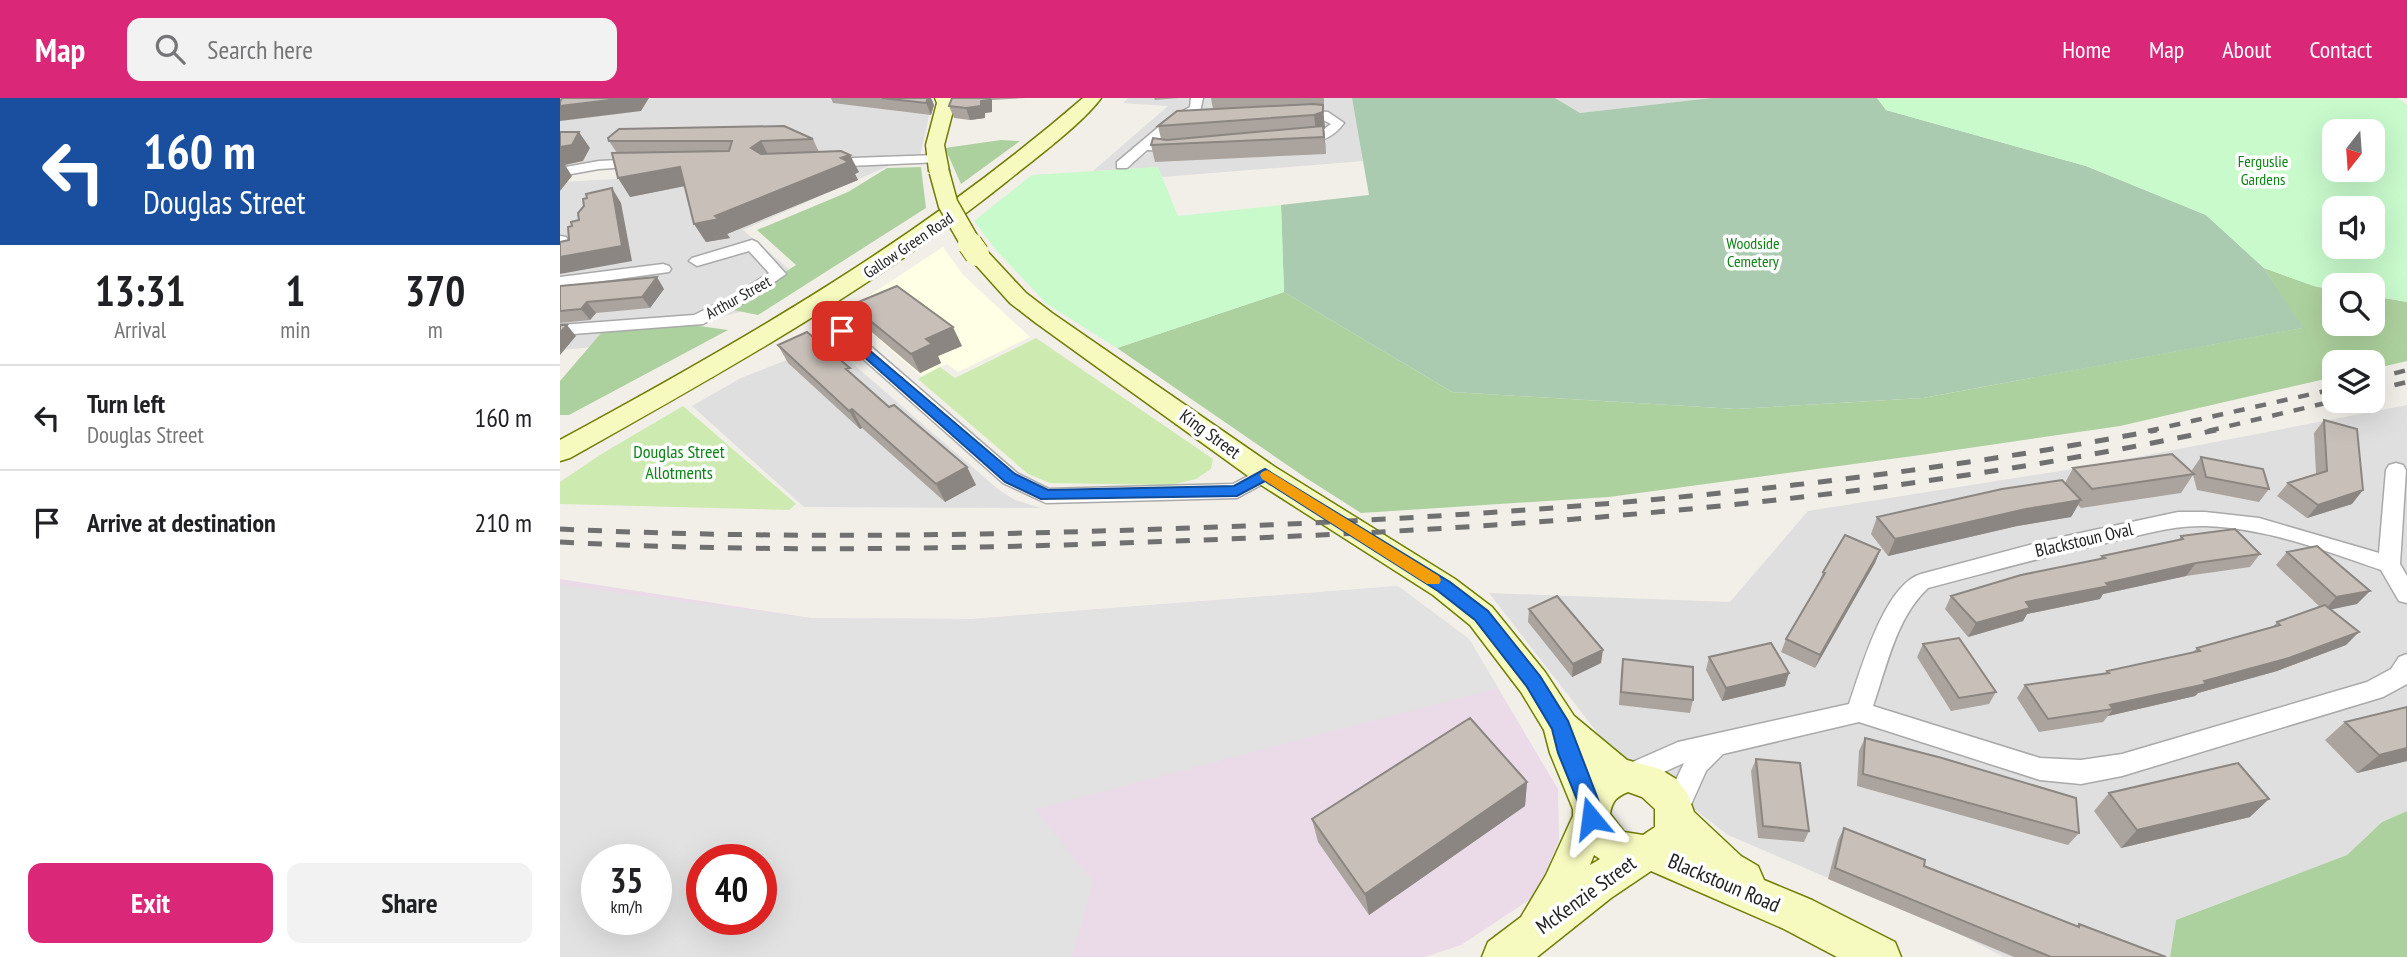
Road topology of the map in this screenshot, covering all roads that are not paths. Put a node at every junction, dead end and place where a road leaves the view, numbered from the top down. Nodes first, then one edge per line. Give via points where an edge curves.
1 (943, 98) edge
2 (1080, 98) edge
3 (1093, 98) edge
4 (1197, 98) edge
5 (934, 99) edge
6 (1287, 115) edge
7 (1187, 116) junction
8 (1208, 120) edge
9 (1279, 141) edge
10 (1144, 146) junction
11 (1198, 148) edge
12 (658, 163) edge
13 (812, 163) edge
14 (937, 165) junction
15 (1122, 165) dead end
16 (560, 172) edge
17 (697, 261) dead end
18 (663, 269) dead end
19 (560, 282) edge
20 (834, 323) dead end
21 (560, 330) edge
22 (560, 432) edge
23 (560, 452) edge
24 (2396, 470) dead end
25 (1265, 474) junction
26 (2389, 564) junction
27 (2407, 595) edge
28 (2407, 664) edge
29 (1859, 712) junction
30 (1561, 727) junction
31 (1716, 744) junction
32 (1624, 777) junction
33 (1591, 813) junction
34 (1676, 815) junction
35 (1647, 853) junction
36 (1797, 914) junction
37 (1516, 947) edge
38 (1880, 957) edge

1 - 5 street
1 - 14 street, King Street via 946,103 935,145
2 - 22 street, Gallow Green Road via 991,173 879,250 743,332
3 - 23 street, Gallow Green Road via 985,191 910,246 797,317
4 - 7 street via 1196,109
6 - 9 street via 1315,113 1338,123 1332,133 1319,138
7 - 8 street
7 - 10 street via 1172,122
10 - 11 street
10 - 15 street
12 - 16 street
13 - 14 street
14 - 25 street, King Street, bridge via 942,192 961,231 1018,298
17 - 21 street, Arthur Street via 752,245 778,274 697,320
18 - 19 street
20 - 25 street via 1010,478 1046,496 1237,491
24 - 26 street
25 - 30 street, King Street via 1482,616
26 - 27 street
26 - 29 street, Blackstoun Oval via 2301,534 2242,521 2196,518 2048,548 1922,582 1899,607
28 - 29 street via 2400,676 2374,690 2122,765 2081,772 2040,769
29 - 31 street
30 - 32 street, King Street
30 - 33 street, King Street
31 - 32 street via 1678,753
31 - 34 street via 1697,763
32 - 33 street via 1600,788
32 - 34 street via 1658,786 1667,793
33 - 35 street via 1596,831 1605,841 1629,853
33 - 37 street, McKenzie Street via 1560,889
34 - 35 street via 1667,842
34 - 36 street, Blackstoun Road via 1727,869
35 - 36 street, Blackstoun Road
35 - 37 street, McKenzie Street via 1597,884
36 - 38 street, Blackstoun Road

